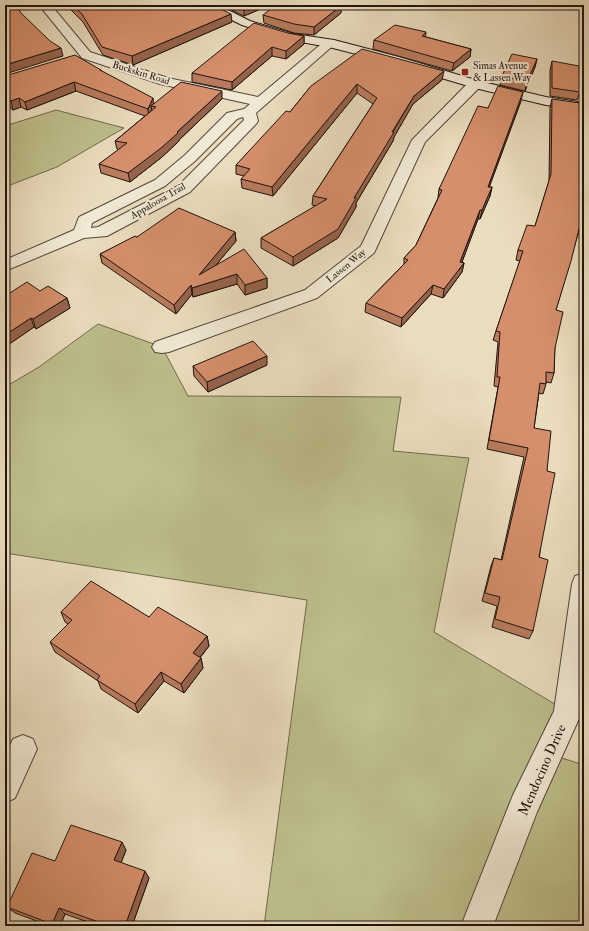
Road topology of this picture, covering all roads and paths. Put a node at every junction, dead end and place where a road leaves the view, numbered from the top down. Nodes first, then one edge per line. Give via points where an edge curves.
1 (45, 5) edge
2 (209, 5) edge
3 (235, 5) edge
4 (330, 43) junction
5 (86, 55) junction
6 (72, 60) edge
7 (475, 84) junction
8 (255, 107) junction
9 (584, 107) edge
10 (5, 266) edge
11 (162, 347) dead end
12 (584, 584) edge
13 (23, 749) dead end
14 (5, 788) edge
15 (477, 926) edge

1 - 5 street
2 - 4 street via 246,23 293,37
3 - 4 street via 262,18
4 - 7 street
4 - 8 street
5 - 6 street
5 - 8 street, Buckskin Road
7 - 9 street
7 - 11 street, Lassen Way via 419,140 368,249 311,294
8 - 10 street, Appaloosa Trail via 252,121 184,189 101,232 81,233
12 - 15 street, Mendocino Drive via 568,712 524,806
13 - 14 street

